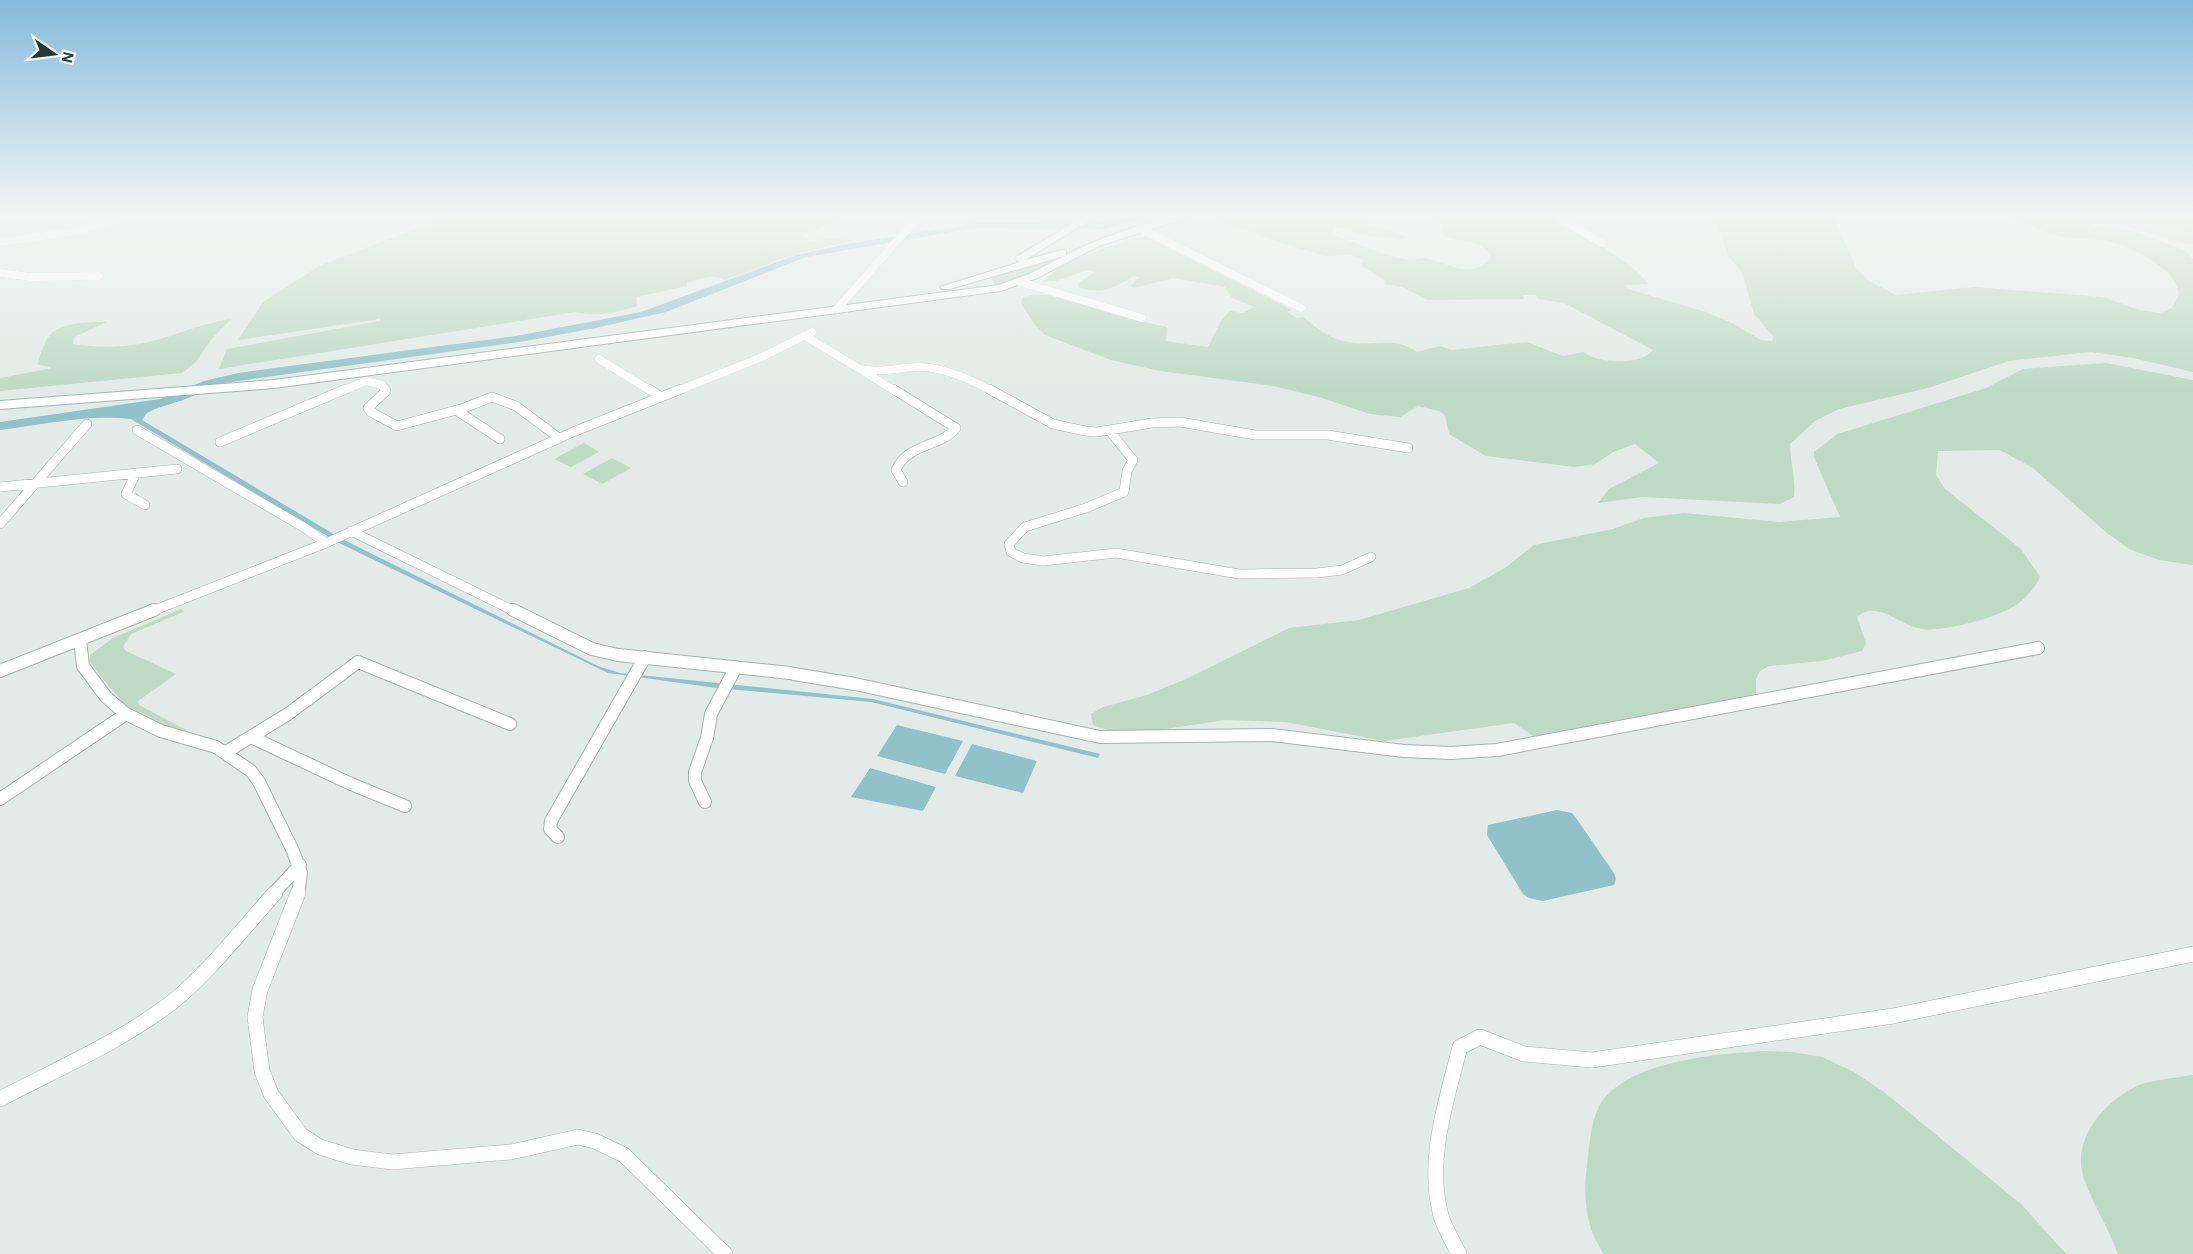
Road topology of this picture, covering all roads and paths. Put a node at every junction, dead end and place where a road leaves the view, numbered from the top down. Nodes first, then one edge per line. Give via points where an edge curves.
1 (16, 276) edge
2 (98, 276) dead end
3 (867, 276) edge
4 (986, 276) edge
5 (1033, 276) edge
6 (1235, 276) edge
7 (1020, 282) junction
8 (895, 301) junction
9 (1301, 308) dead end
10 (837, 309) junction
11 (1142, 318) dead end
12 (599, 359) dead end
13 (860, 369) junction
14 (662, 397) junction
15 (0, 405) edge
16 (456, 410) junction
17 (87, 424) dead end
18 (137, 430) dead end
19 (1109, 430) junction
20 (559, 438) junction
21 (500, 440) dead end
22 (220, 442) dead end
23 (1408, 448) dead end
24 (177, 469) dead end
25 (136, 473) junction
26 (903, 482) dead end
27 (37, 483) junction
28 (0, 487) edge
29 (145, 505) dead end
30 (0, 524) edge
31 (351, 531) junction
32 (333, 540) junction
33 (1371, 557) dead end
34 (80, 640) junction
35 (2038, 648) dead end
36 (645, 657) junction
37 (736, 667) junction
38 (0, 671) edge
39 (126, 714) junction
40 (510, 724) dead end
41 (251, 737) junction
42 (226, 752) junction
43 (0, 799) edge
44 (705, 802) dead end
45 (405, 806) dead end
46 (558, 837) dead end
47 (300, 865) junction
48 (2193, 954) edge
49 (0, 1099) edge
50 (725, 1254) edge
51 (1459, 1254) edge

1 - 2 street
3 - 10 street
4 - 8 main road
5 - 7 main road
6 - 9 street
7 - 8 main road via 1001,288
7 - 11 street
8 - 10 main road
10 - 15 main road via 308,379
12 - 14 street
13 - 14 street via 808,334 760,358
13 - 19 street via 919,367 947,372 980,384 1053,424 1085,431
13 - 26 street via 956,428 953,434 919,447 900,461 896,470
14 - 20 street
16 - 20 street via 485,399 500,399
16 - 21 street
16 - 22 street via 397,426 368,408 386,387 366,381
17 - 27 street
18 - 32 street via 305,528
19 - 23 street via 1180,422 1255,435 1328,435
19 - 33 street via 1133,460 1124,492 1025,527 1009,544 1011,552 1043,561 1116,553 1239,574 1342,570
20 - 31 street via 531,454
24 - 25 street
25 - 27 street
25 - 29 street via 126,494
27 - 28 street
27 - 30 street
31 - 32 street
31 - 36 street via 592,649
32 - 34 street
34 - 38 street
34 - 39 street via 83,666 106,697
35 - 37 street via 1497,750 1444,753 1272,735 1107,738 855,684
36 - 37 street
36 - 46 street via 551,821 550,829
37 - 44 street via 711,714 695,772
39 - 42 street via 150,727
39 - 43 street
40 - 41 street via 358,662
41 - 42 street
41 - 45 street
42 - 47 street via 259,782
47 - 49 street via 171,1003 119,1036
47 - 50 street via 297,898 260,990 255,1017 262,1071 271,1094 302,1135 320,1147 352,1157 392,1162 511,1152 578,1137 595,1141 624,1155
48 - 51 street via 1893,1016 1592,1060 1524,1054 1480,1037 1460,1047 1434,1167 1442,1219

